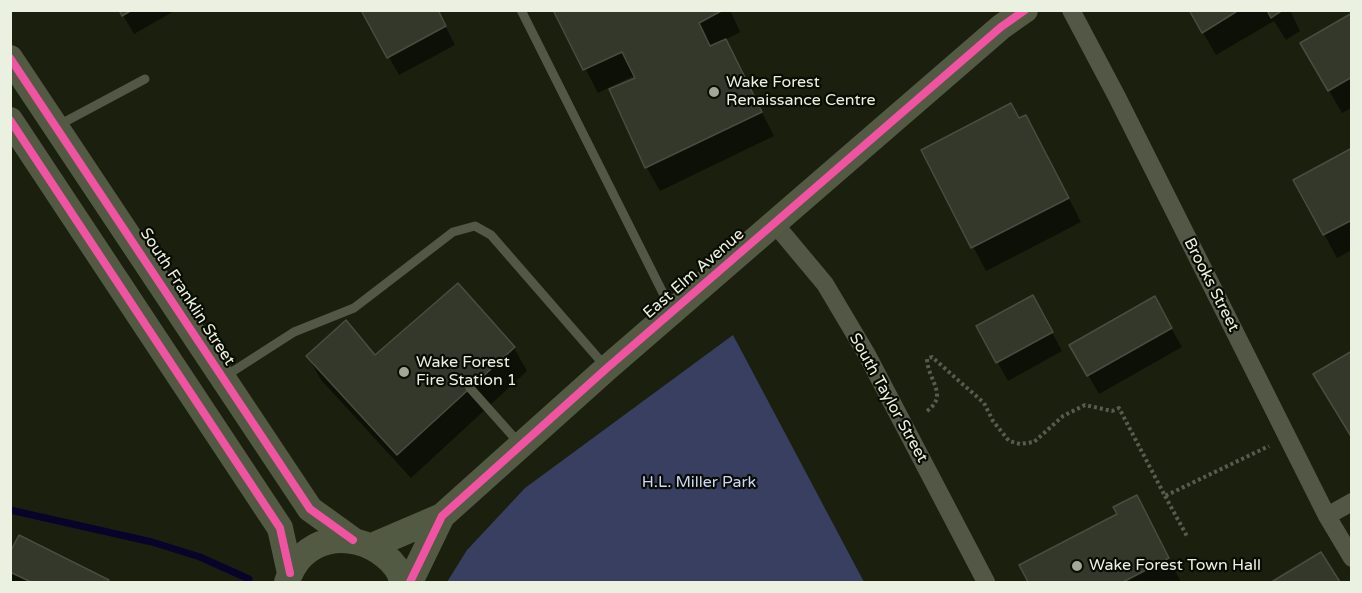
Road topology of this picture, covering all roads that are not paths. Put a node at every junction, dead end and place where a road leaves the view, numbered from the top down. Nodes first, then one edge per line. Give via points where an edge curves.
1 (521, 10) edge
2 (1025, 10) edge
3 (1071, 10) edge
4 (10, 58) edge
5 (145, 80) dead end
6 (10, 120) edge
7 (57, 126) junction
8 (774, 223) junction
9 (672, 312) junction
10 (607, 368) junction
11 (224, 378) junction
12 (470, 388) dead end
13 (520, 445) junction
14 (1352, 502) edge
15 (442, 516) junction
16 (1327, 516) junction
17 (362, 543) junction
18 (1352, 558) edge
19 (289, 578) edge
20 (402, 582) edge
21 (410, 582) edge
22 (986, 582) edge

1 - 9 lane
2 - 8 street, East Elm Avenue
3 - 16 street, Brooks Street
4 - 7 street, South Franklin Street
5 - 7 lane
6 - 19 street via 280,528
7 - 11 street, South Franklin Street
8 - 9 street, East Elm Avenue
8 - 22 street, South Taylor Street via 825,284 866,353
9 - 10 street, East Elm Avenue
10 - 11 lane via 491,235 475,226 453,232 354,308 294,332
10 - 13 street, East Elm Avenue
11 - 17 street, South Franklin Street via 310,509
12 - 13 lane
13 - 15 street, East Elm Avenue
14 - 16 street
15 - 17 street, East Elm Avenue
15 - 21 street, East Elm Avenue
16 - 18 street, Brooks Street
17 - 19 street, East Elm Avenue via 333,540 314,547 300,558
17 - 20 street, South Franklin Street via 389,559

